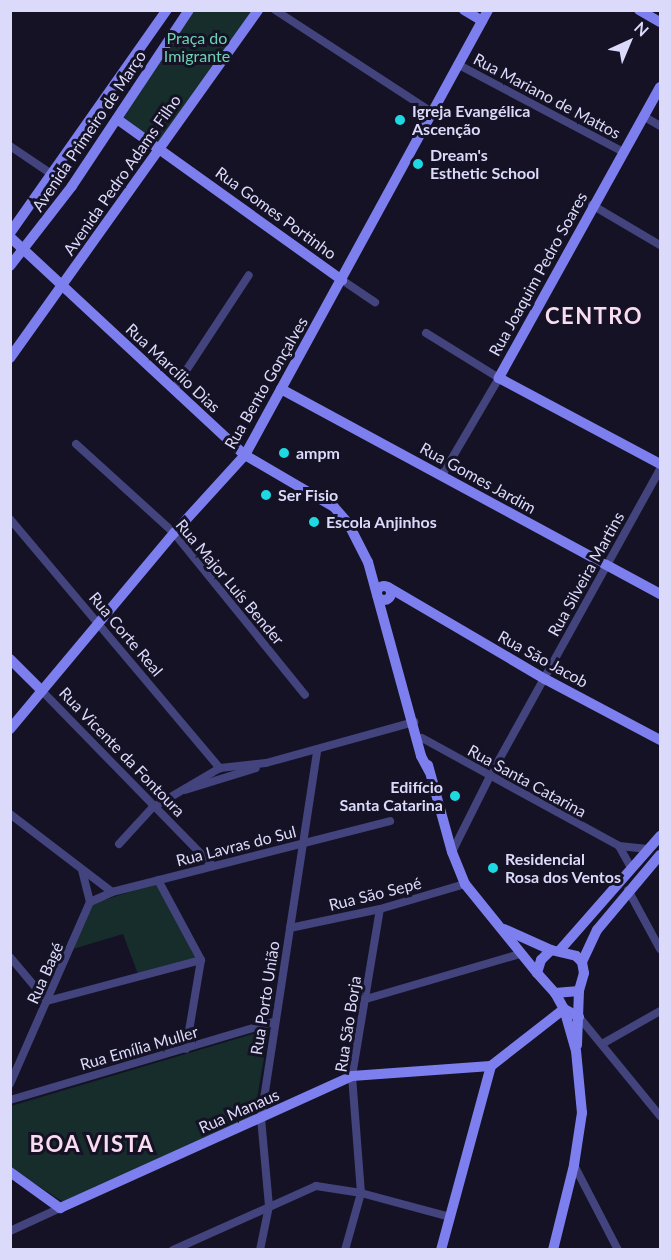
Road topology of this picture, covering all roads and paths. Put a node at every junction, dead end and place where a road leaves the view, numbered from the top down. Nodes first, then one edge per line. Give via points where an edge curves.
1 (167, 10) edge
2 (189, 10) edge
3 (258, 10) edge
4 (275, 10) edge
5 (464, 10) edge
6 (488, 10) edge
7 (639, 10) edge
8 (482, 21) junction
9 (660, 22) edge
10 (459, 65) junction
11 (660, 87) edge
12 (433, 113) junction
13 (643, 116) junction
14 (117, 119) junction
15 (660, 126) edge
16 (10, 146) edge
17 (159, 146) junction
18 (623, 152) junction
19 (50, 173) junction
20 (592, 205) junction
21 (10, 235) edge
22 (660, 244) edge
23 (23, 249) junction
24 (10, 266) edge
25 (249, 275) dead end
26 (342, 280) junction
27 (63, 287) junction
28 (375, 302) dead end
29 (426, 333) dead end
30 (10, 358) edge
31 (498, 378) junction
32 (174, 389) junction
33 (281, 389) junction
34 (76, 444) dead end
35 (245, 455) junction
36 (660, 464) edge
37 (660, 469) edge
38 (442, 475) junction
39 (10, 519) edge
40 (174, 533) junction
41 (368, 562) junction
42 (605, 564) junction
43 (388, 593) junction
44 (660, 594) edge
45 (376, 595) junction
46 (100, 624) junction
47 (387, 627) junction
48 (10, 659) edge
49 (545, 679) junction
50 (42, 691) junction
51 (305, 695) dead end
52 (414, 722) junction
53 (10, 729) edge
54 (423, 738) junction
55 (660, 740) edge
56 (317, 751) junction
57 (266, 763) junction
58 (220, 768) junction
59 (429, 771) junction
60 (490, 776) junction
61 (182, 790) junction
62 (152, 808) junction
63 (10, 814) edge
64 (390, 821) dead end
65 (660, 836) edge
66 (306, 842) junction
67 (119, 844) dead end
68 (619, 846) junction
69 (648, 849) junction
70 (452, 852) junction
71 (660, 855) edge
72 (212, 865) junction
73 (631, 867) junction
74 (82, 870) junction
75 (158, 880) junction
76 (465, 884) junction
77 (628, 889) junction
78 (112, 892) junction
79 (90, 902) junction
80 (380, 909) junction
81 (496, 925) junction
82 (290, 928) junction
83 (660, 949) edge
84 (555, 950) junction
85 (520, 954) junction
86 (10, 957) edge
87 (201, 960) junction
88 (582, 962) junction
89 (537, 973) junction
90 (579, 991) junction
91 (555, 993) junction
92 (366, 999) junction
93 (47, 1001) junction
94 (564, 1009) junction
95 (660, 1011) edge
96 (579, 1017) junction
97 (274, 1022) junction
98 (602, 1044) junction
99 (186, 1049) junction
100 (576, 1051) junction
101 (491, 1066) junction
102 (352, 1076) junction
103 (10, 1084) edge
104 (10, 1100) edge
105 (660, 1116) edge
106 (261, 1118) junction
107 (574, 1165) junction
108 (10, 1172) edge
109 (361, 1193) junction
110 (269, 1206) junction
111 (60, 1208) junction
112 (450, 1217) junction
113 (10, 1232) edge
114 (173, 1250) edge
115 (260, 1250) edge
116 (345, 1250) edge
117 (441, 1250) edge
118 (553, 1250) edge
119 (618, 1250) edge

1 - 19 main road, Avenida Primeiro de Março
2 - 14 main road, Avenida Primeiro de Março
3 - 17 main road, Avenida Pedro Adams Filho
4 - 12 street
5 - 8 main road
6 - 8 main road, Rua Bento Gonçalves
7 - 9 main road
8 - 10 main road, Rua Bento Gonçalves
10 - 12 main road, Rua Bento Gonçalves
10 - 18 street, Rua Mariano de Mattos
11 - 13 main road, Rua Joaquim Pedro Soares
12 - 26 main road, Rua Bento Gonçalves
13 - 15 street
13 - 18 main road, Rua Joaquim Pedro Soares
14 - 17 main road, Rua Gomes Portinho
14 - 23 main road, Avenida Primeiro de Março
16 - 19 street
17 - 26 main road, Rua Gomes Portinho
17 - 27 main road, Avenida Pedro Adams Filho
18 - 20 main road, Rua Joaquim Pedro Soares
19 - 21 main road, Avenida Primeiro de Março
20 - 22 street
20 - 31 main road, Rua Joaquim Pedro Soares
21 - 23 main road, Rua Marcílio Dias
23 - 24 main road, Avenida Primeiro de Março
23 - 27 main road, Rua Marcílio Dias
25 - 32 street
26 - 28 street, Rua Gomes Portinho
26 - 33 main road, Rua Bento Gonçalves
27 - 30 main road, Avenida Pedro Adams Filho
27 - 32 main road, Rua Marcílio Dias
29 - 31 street
31 - 36 main road
31 - 38 street, Rua Joaquim Pedro Soares
32 - 35 main road, Rua Marcílio Dias
33 - 35 main road, Rua Bento Gonçalves
33 - 38 main road, Rua Gomes Jardim
34 - 40 street, Rua Major Luís Bender
35 - 40 main road, Rua Bento Gonçalves
35 - 41 main road, Rua Marcílio Dias via 334,507 348,523
37 - 42 street, Rua Silveira Martins
38 - 42 main road, Rua Gomes Jardim
39 - 46 street, Rua Corte Real
40 - 46 main road, Rua Bento Gonçalves
40 - 51 street, Rua Major Luís Bender
41 - 43 main road, Rua Marcílio Dias
41 - 45 main road, Rua Marcílio Dias
42 - 44 main road, Rua Gomes Jardim
42 - 49 street, Rua Silveira Martins
43 - 45 main road via 380,587
43 - 47 main road, Rua Marcílio Dias
43 - 49 main road, Rua São Jacob
45 - 47 main road, Rua Marcílio Dias
46 - 50 main road, Rua Bento Gonçalves
46 - 58 street, Rua Corte Real
47 - 52 main road, Rua Marcílio Dias
48 - 50 main road, Rua Vicente da Fontoura
49 - 55 main road, Rua São Jacob
49 - 60 street, Rua Silveira Martins
50 - 53 main road, Rua Bento Gonçalves
50 - 62 street, Rua Vicente da Fontoura
52 - 54 main road, Rua Marcílio Dias
52 - 56 street
52 - 59 main road, Rua Marcílio Dias via 421,756
54 - 59 main road, Rua Marcílio Dias
54 - 60 street, Rua Santa Catarina
56 - 57 street
56 - 66 street, Rua Porto União
57 - 58 street
57 - 61 street via 227,779
58 - 61 street
59 - 70 main road, Rua Marcílio Dias
60 - 68 street, Rua Santa Catarina
60 - 70 street, Rua Silveira Martins
61 - 62 street
62 - 67 street
62 - 72 street, Rua Vicente da Fontoura
63 - 74 street
64 - 66 street, Rua Lavras do Sul
65 - 69 main road
66 - 72 street, Rua Lavras do Sul
66 - 82 street, Rua Porto União
68 - 69 street, Rua Santa Catarina
68 - 73 street
69 - 73 main road
70 - 76 main road, Rua Marcílio Dias
71 - 77 main road
72 - 75 street, Rua Lavras do Sul
73 - 84 main road
74 - 78 street
74 - 79 street
75 - 78 street, Rua Lavras do Sul
75 - 87 street
76 - 80 street, Rua São Sepé
76 - 81 main road, Rua Marcílio Dias
77 - 83 street
77 - 88 main road via 597,930
78 - 79 street, Rua Lavras do Sul
79 - 93 street, Rua Bagé
80 - 82 street, Rua São Sepé
80 - 92 street, Rua São Borja
81 - 84 main road, Rua Marcílio Dias via 530,944
81 - 85 main road, Rua Marcílio Dias
82 - 97 street, Rua Porto União
84 - 88 main road
84 - 89 main road via 541,960
85 - 89 main road, Rua Marcílio Dias
85 - 92 street
86 - 93 street
87 - 93 street
87 - 99 street
88 - 90 main road via 584,973
89 - 91 main road
90 - 91 main road
90 - 96 main road
91 - 94 main road
92 - 102 street, Rua São Borja
93 - 103 street, Rua Bagé
94 - 96 main road
94 - 100 main road
94 - 101 main road
95 - 98 street
96 - 98 street
96 - 100 main road
97 - 99 street, Rua Emília Muller
97 - 106 street, Rua Porto União
98 - 105 street
99 - 104 street, Rua Emília Muller
100 - 107 main road via 582,1113
101 - 102 main road, Rua Manaus
101 - 112 main road
102 - 106 main road, Rua Manaus
102 - 109 street, Rua São Borja
106 - 110 street, Rua Porto União
106 - 111 main road, Rua Manaus
107 - 118 main road
107 - 119 street
108 - 111 main road
109 - 110 street via 316,1186
109 - 112 street
109 - 116 street, Rua São Borja
110 - 114 street
110 - 115 street, Rua Porto União
111 - 113 street, Rua Manaus
112 - 117 main road

